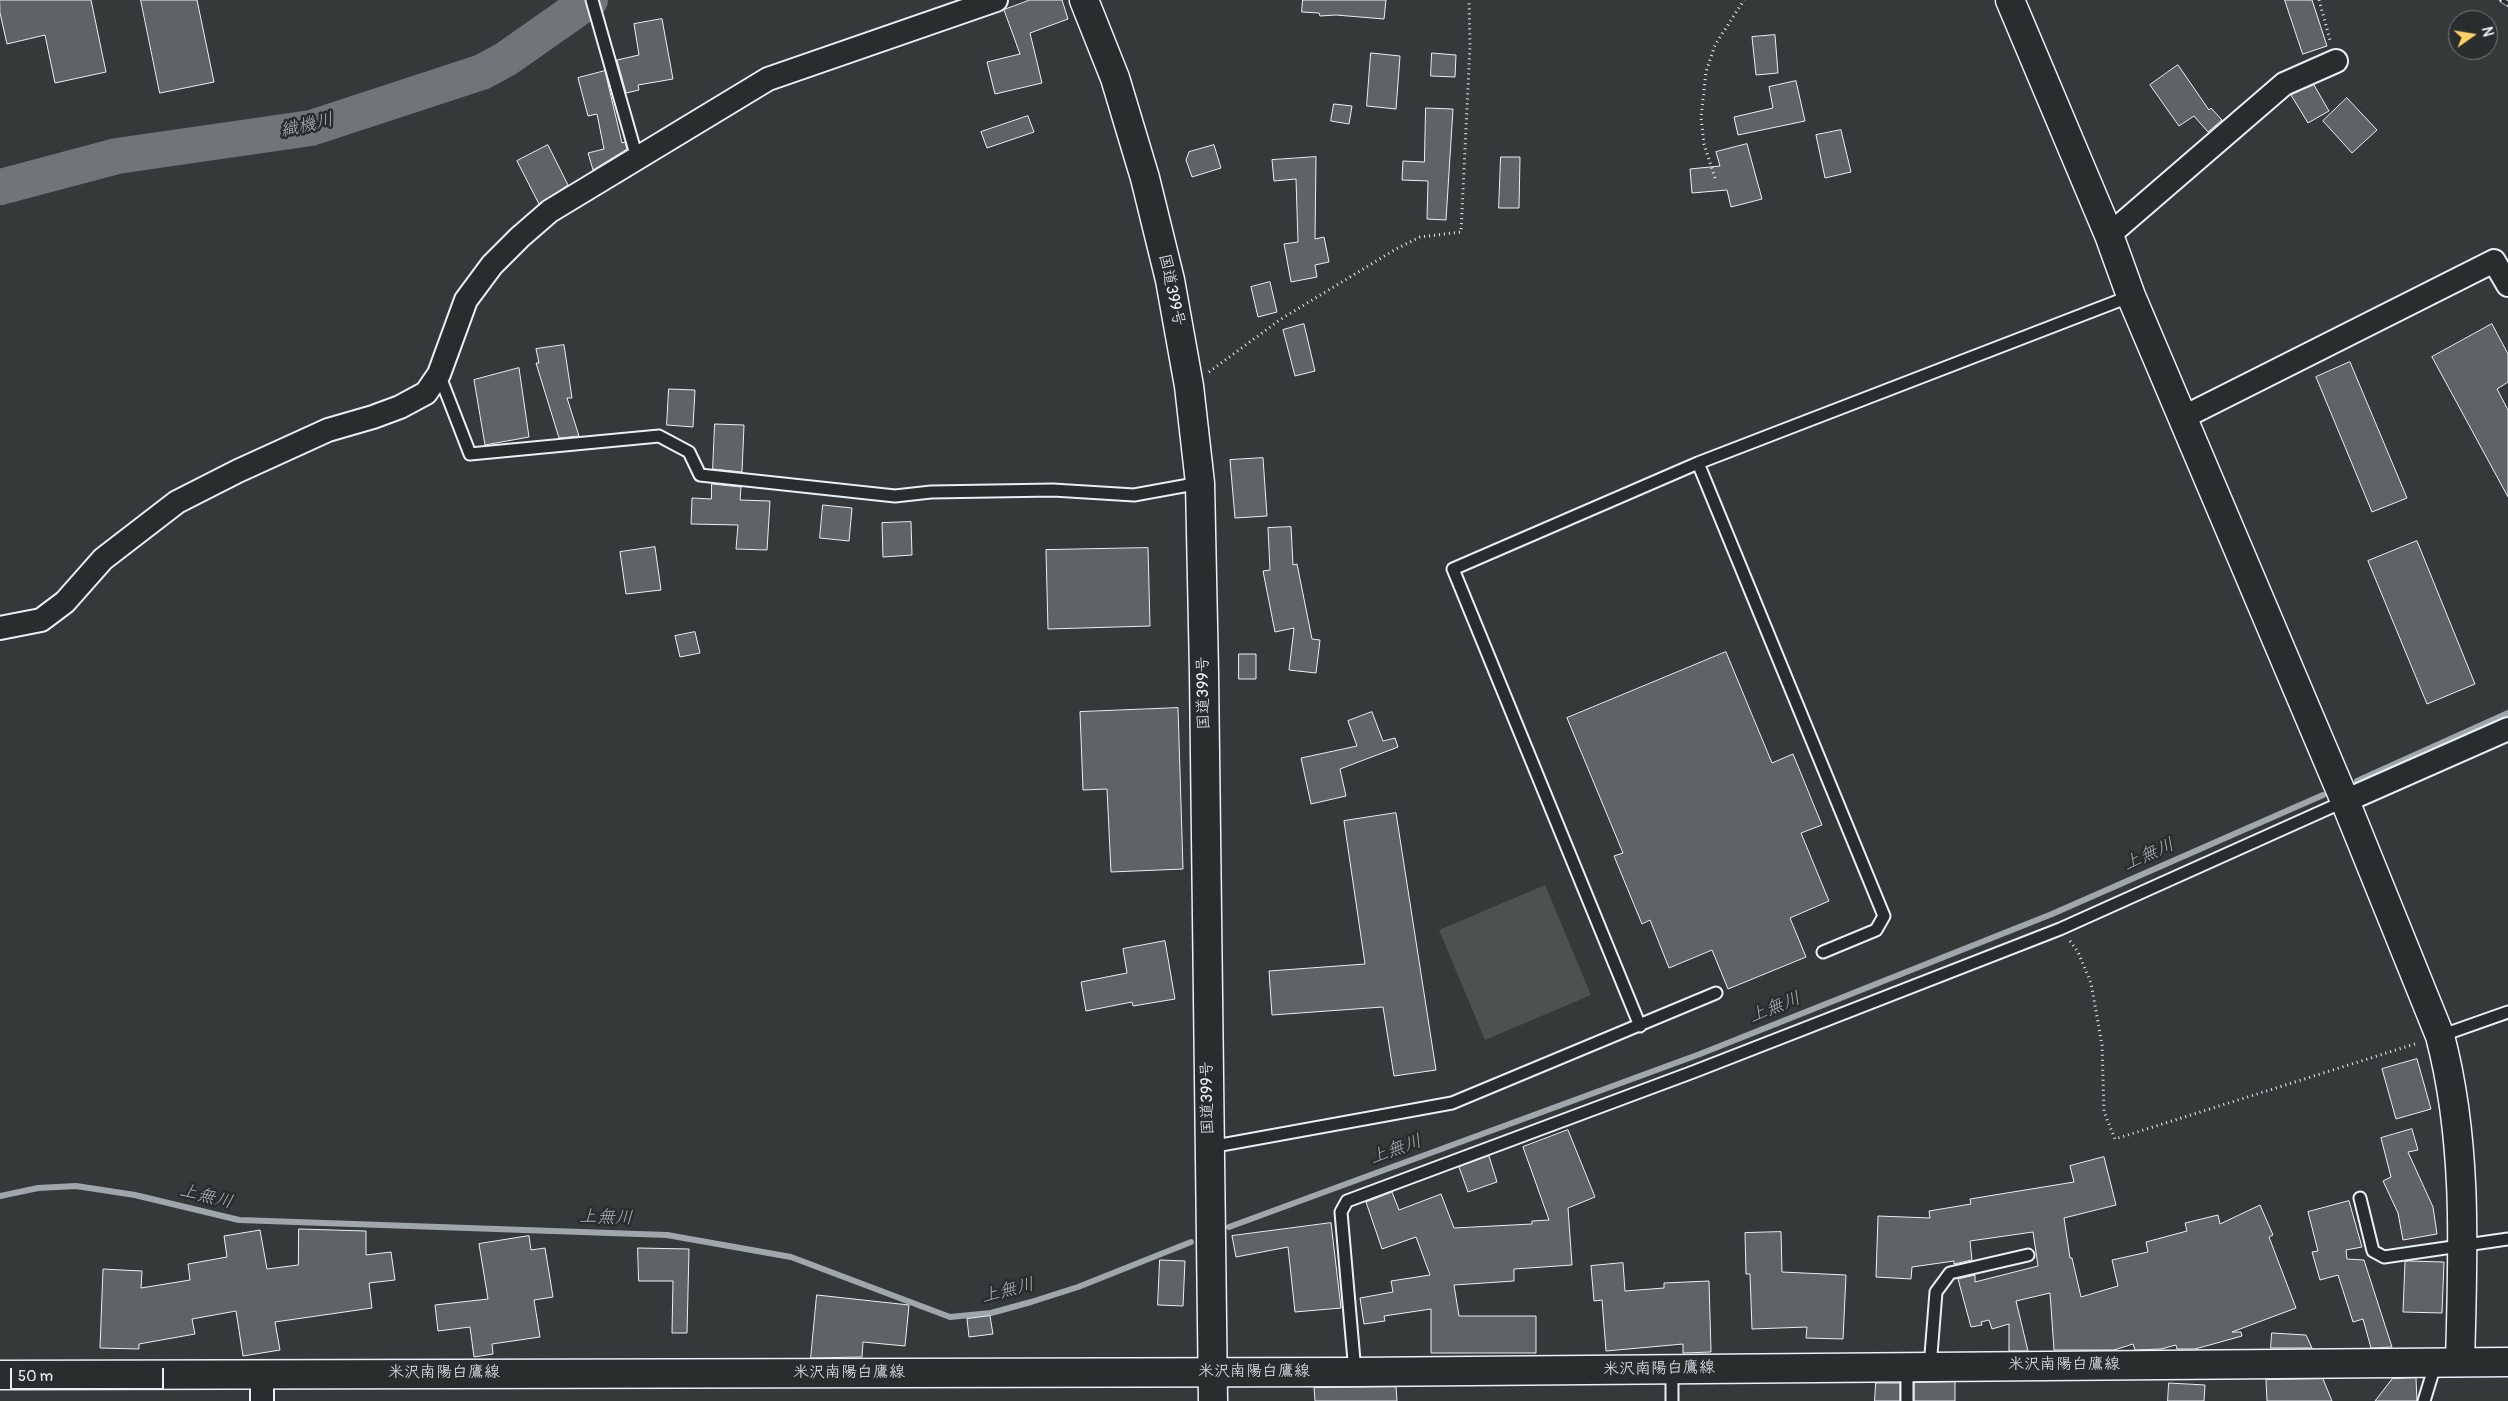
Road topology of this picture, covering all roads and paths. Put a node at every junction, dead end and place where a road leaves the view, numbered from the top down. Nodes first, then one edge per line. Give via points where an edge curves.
1 (592, 0) edge
2 (996, 0) edge
3 (1084, 0) edge
4 (1469, 0) edge
5 (1744, 0) edge
6 (2010, 0) edge
7 (2319, 0) edge
8 (2336, 61) joint
9 (638, 158) junction
10 (1716, 178) dead end
11 (2109, 235) junction
12 (2508, 285) edge
13 (2131, 296) junction
14 (439, 374) junction
15 (1189, 386) junction
16 (2182, 418) junction
17 (1698, 463) junction
18 (1200, 483) junction
19 (0, 628) edge
20 (2508, 729) edge
21 (2345, 800) junction
22 (2060, 929) junction
23 (1823, 952) dead end
24 (1716, 993) dead end
25 (2508, 1012) edge
26 (1640, 1026) junction
27 (2440, 1036) junction
28 (1208, 1147) junction
29 (2360, 1198) dead end
30 (2508, 1239) edge
31 (2463, 1246) junction
32 (2028, 1255) dead end
33 (2448, 1362) junction
34 (2508, 1362) edge
35 (1919, 1367) junction
36 (1672, 1369) junction
37 (1213, 1372) junction
38 (1356, 1372) junction
39 (262, 1374) junction
40 (0, 1375) edge
41 (262, 1401) edge
42 (1213, 1401) edge
43 (1672, 1401) edge
44 (1907, 1401) edge
45 (2424, 1401) edge

1 - 9 lane
2 - 9 street via 768,79
3 - 15 main road, 国道399号 via 1115,78 1145,178 1170,280
4 - 15 path via 1470,46 1461,232 1420,237 1396,249 1281,319
5 - 10 path via 1715,45 1706,72 1701,117 1704,144
6 - 11 main road
7 - 8 path
8 - 11 street via 2284,84
9 - 14 street via 550,211 492,265 466,300
11 - 13 main road
12 - 16 street via 2494,261
13 - 16 main road
13 - 17 lane
14 - 18 lane via 470,454 659,436 689,452 700,475 895,496 931,492 1053,490 1134,495
14 - 19 street via 426,393 400,407 328,430 177,502 103,559 65,602 40,620
15 - 18 main road, 国道399号
16 - 21 main road
17 - 23 lane via 1884,916 1876,930
17 - 26 lane via 1453,569
18 - 28 main road, 国道399号
20 - 21 street
21 - 22 lane
21 - 27 main road
22 - 27 path via 2078,952 2091,983 2102,1045 2104,1112 2116,1139
22 - 38 lane via 1693,1072 1347,1201 1341,1212
24 - 26 lane
25 - 27 lane
26 - 28 lane via 1452,1103
27 - 31 main road via 2450,1073 2459,1136
28 - 37 main road, 国道399号
29 - 31 lane via 2373,1250 2384,1257
30 - 31 lane
31 - 33 main road
32 - 35 lane via 1950,1273 1936,1292
33 - 34 main road, 米沢南陽白鷹線
33 - 35 main road, 米沢南陽白鷹線
33 - 45 lane
35 - 36 main road, 米沢南陽白鷹線
35 - 44 lane
36 - 38 main road, 米沢南陽白鷹線
36 - 43 lane
37 - 38 main road, 米沢南陽白鷹線
37 - 39 main road, 米沢南陽白鷹線
37 - 42 main road, 国道399号
39 - 40 main road, 米沢南陽白鷹線
39 - 41 street

